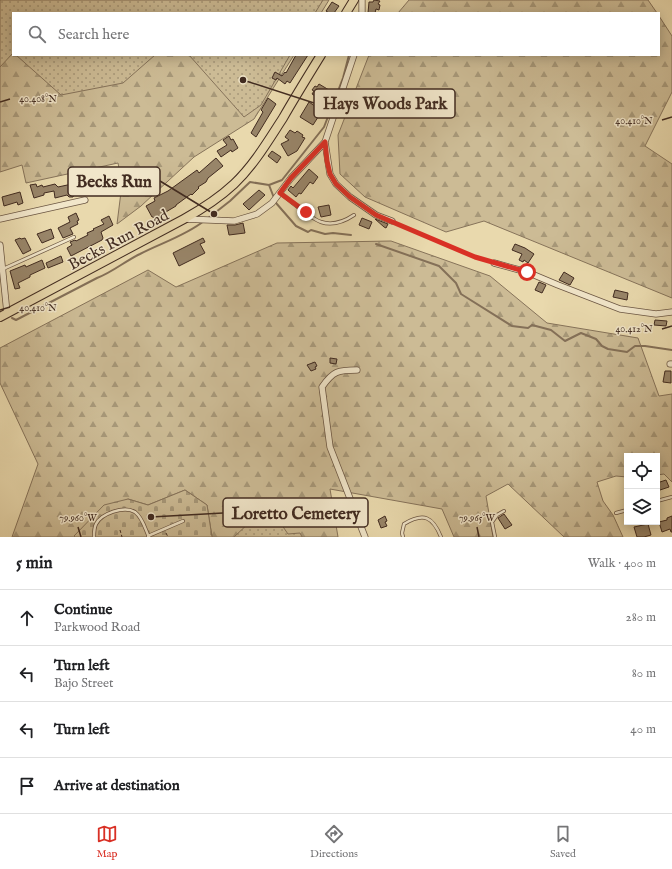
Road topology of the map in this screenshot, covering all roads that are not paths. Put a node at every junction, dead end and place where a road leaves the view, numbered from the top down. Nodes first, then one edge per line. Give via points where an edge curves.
1 (354, 0) edge
2 (362, 0) edge
3 (347, 12) edge
4 (362, 12) edge
5 (320, 56) edge
6 (354, 56) edge
7 (325, 142) junction
8 (279, 195) junction
9 (86, 200) dead end
10 (354, 214) dead end
11 (0, 219) edge
12 (184, 219) junction
13 (392, 221) road end
14 (74, 237) dead end
15 (0, 245) edge
16 (494, 263) road end
17 (2, 269) junction
18 (672, 312) edge
19 (656, 314) junction
20 (4, 315) edge
21 (672, 317) edge
22 (357, 370) dead end
23 (672, 497) edge
24 (660, 500) edge
25 (504, 511) dead end
26 (624, 511) edge
27 (616, 513) dead end
28 (183, 521) dead end
29 (149, 536) edge
30 (94, 537) edge
31 (365, 537) edge
32 (403, 537) edge
33 (441, 537) edge
34 (495, 537) edge

1 - 3 main road
2 - 4 street
5 - 12 main road, Becks Run Road via 248,169 218,197
6 - 7 street
7 - 8 street via 291,178
7 - 13 street via 330,174 336,184 376,215
8 - 10 lane via 321,222 332,224 346,220
8 - 12 street via 257,214 234,221
9 - 11 street
12 - 20 main road, Becks Run Road
14 - 17 lane
15 - 17 street
16 - 19 street via 527,272 620,309
17 - 20 street
18 - 19 street
19 - 21 street
22 - 31 street via 336,372 322,387 330,447
23 - 24 lane
25 - 34 lane via 492,522
26 - 27 lane
28 - 29 lane
29 - 30 lane via 141,518 125,508 107,514 96,524
32 - 33 lane via 404,524 413,519 427,518 432,521

